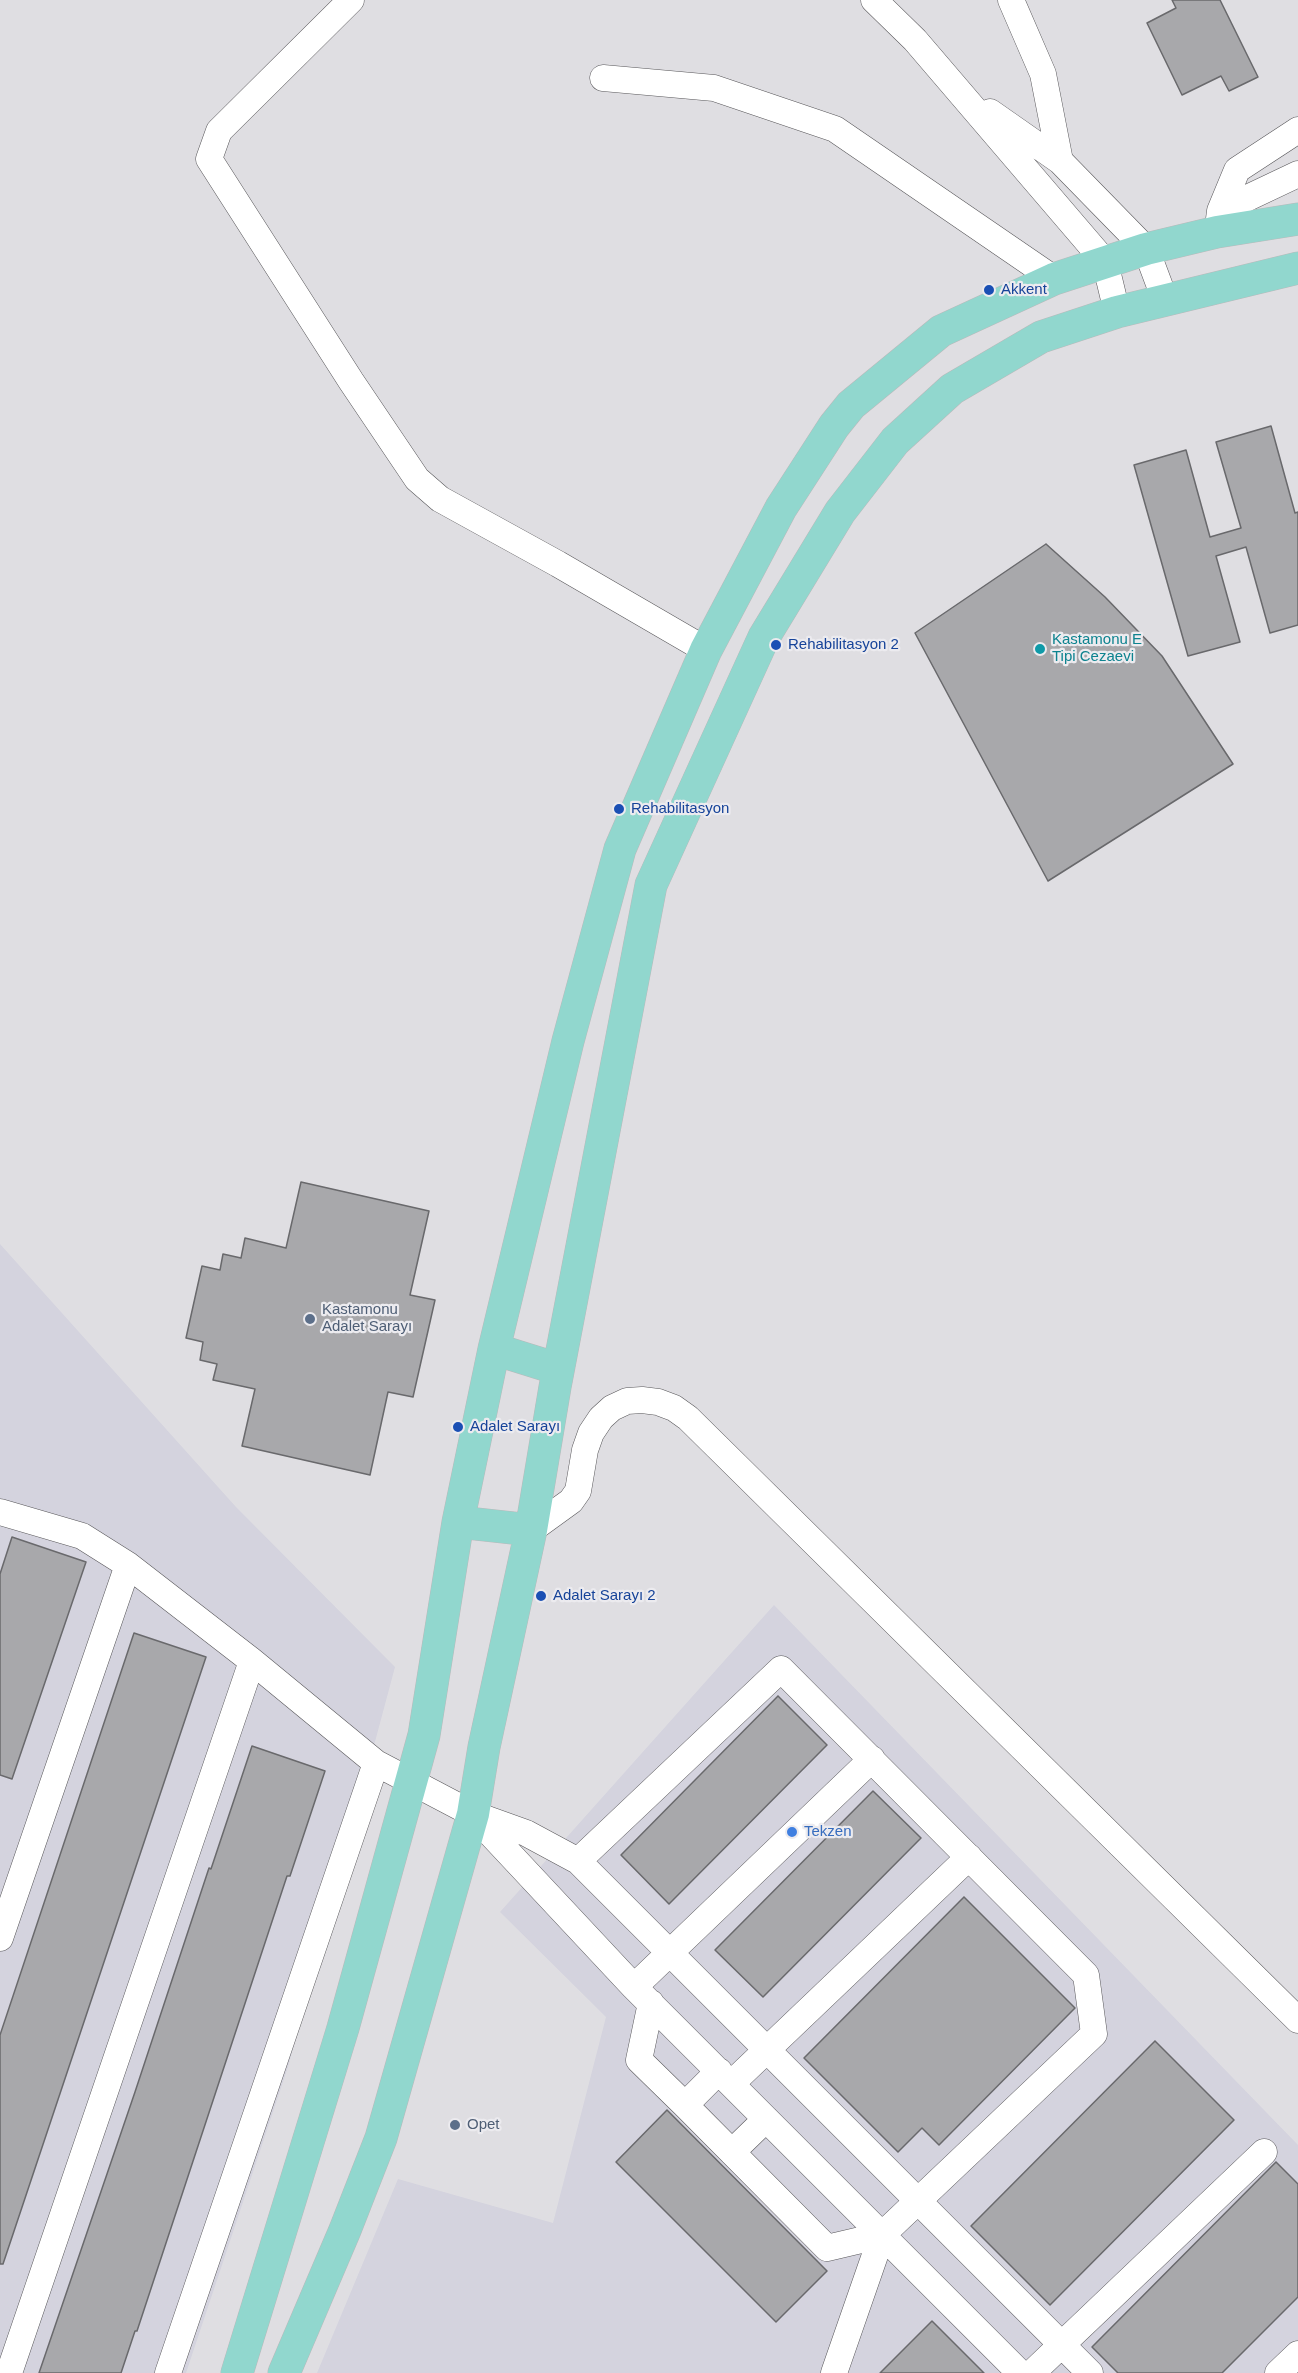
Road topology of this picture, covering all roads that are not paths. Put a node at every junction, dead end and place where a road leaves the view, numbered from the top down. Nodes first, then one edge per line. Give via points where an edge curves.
1 (351, 0) edge
2 (874, 0) edge
3 (1011, 0) edge
4 (603, 78) dead end
5 (958, 89) junction
6 (1298, 130) edge
7 (1060, 160) junction
8 (1298, 174) edge
9 (1298, 219) edge
10 (1219, 221) junction
11 (1146, 249) junction
12 (1105, 262) junction
13 (1298, 268) edge
14 (1054, 279) junction
15 (1165, 300) junction
16 (1118, 312) junction
17 (705, 650) junction
18 (494, 1349) junction
19 (558, 1369) junction
20 (0, 1512) edge
21 (458, 1522) junction
22 (531, 1530) junction
23 (128, 1565) junction
24 (252, 1660) junction
25 (872, 1759) junction
26 (376, 1763) junction
27 (412, 1784) junction
28 (473, 1814) junction
29 (969, 1857) junction
30 (578, 1861) junction
31 (0, 1938) edge
32 (669, 1951) junction
33 (642, 1995) junction
34 (1298, 2020) edge
35 (766, 2049) junction
36 (725, 2078) junction
37 (685, 2105) junction
38 (766, 2119) junction
39 (732, 2152) junction
40 (1264, 2152) dead end
41 (917, 2200) junction
42 (882, 2235) junction
43 (1061, 2344) junction
44 (1298, 2354) edge
45 (9, 2373) edge
46 (168, 2373) edge
47 (237, 2373) edge
48 (284, 2373) edge
49 (834, 2373) edge
50 (1020, 2373) edge
51 (1032, 2373) edge
52 (1090, 2373) edge
53 (1278, 2373) edge

1 - 17 street via 219,130 209,159 417,479 440,499
2 - 5 street
3 - 7 street via 1043,74
4 - 14 street via 714,88 835,129
5 - 7 street
5 - 12 street
6 - 10 street via 1237,170
7 - 11 street
8 - 10 street
9 - 10 main road
10 - 11 main road
11 - 12 main road
11 - 15 street
12 - 14 main road
12 - 16 street
13 - 15 main road
14 - 17 main road via 941,330 851,405 781,508
15 - 16 main road
16 - 19 main road via 1041,337 952,389 895,441 840,512 765,637 651,885
17 - 18 main road via 620,849 568,1041
18 - 19 main road
18 - 21 main road
19 - 22 main road
20 - 23 street via 82,1536
21 - 22 main road
21 - 27 main road via 424,1735
22 - 28 main road
22 - 34 street via 571,1501 578,1491 591,1433 612,1408 627,1401 650,1401 674,1408
23 - 24 street
23 - 31 street
24 - 26 street
24 - 45 street
25 - 29 street
25 - 30 street via 781,1669
25 - 32 street
26 - 27 street
26 - 46 street
27 - 28 street
27 - 47 main road via 343,2028
28 - 30 street via 526,1833
28 - 33 street
28 - 48 main road via 381,2138
29 - 35 street
29 - 41 street via 1086,1975 1094,2034
30 - 32 street
32 - 33 street
32 - 35 street
33 - 36 street
33 - 37 street via 639,2060
35 - 36 street
35 - 41 street
36 - 37 street
36 - 38 street
37 - 39 street
38 - 39 street
38 - 42 street
39 - 42 street via 827,2248
40 - 43 street
41 - 42 street
41 - 43 street
42 - 49 street
42 - 50 street
43 - 51 street
43 - 52 street
44 - 53 street

